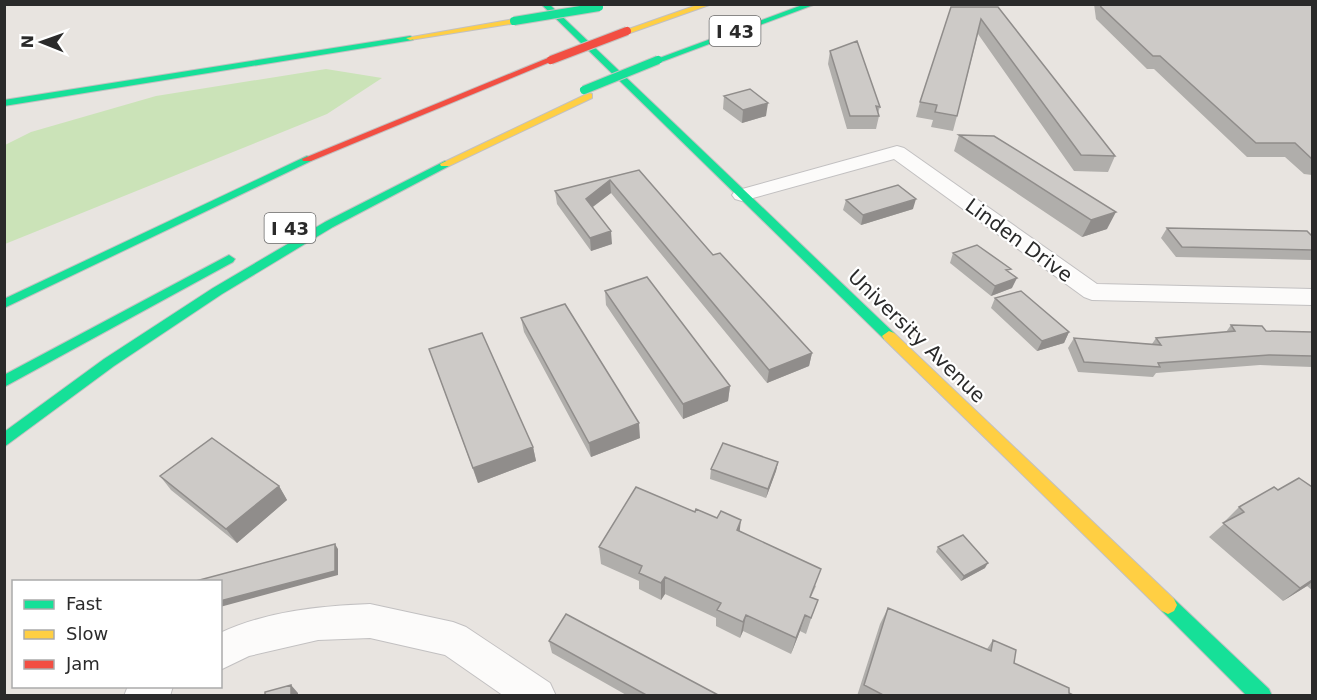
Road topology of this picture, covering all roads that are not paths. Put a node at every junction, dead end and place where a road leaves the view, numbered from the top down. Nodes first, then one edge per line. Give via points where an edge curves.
1 (544, 4) edge
2 (709, 4) edge
3 (813, 4) edge
4 (606, 6) edge
5 (586, 93) junction
6 (4, 104) edge
7 (742, 195) junction
8 (339, 203) dead end
9 (247, 250) dead end
10 (1312, 297) edge
11 (4, 304) edge
12 (4, 382) edge
13 (4, 441) edge
14 (222, 651) edge
15 (537, 696) edge
16 (1262, 696) edge

1 - 7 main road, University Avenue
2 - 11 main road, I 43, bridge via 551,60 307,159
3 - 5 main road, I 43, bridge via 658,60
4 - 6 main road, bridge
5 - 8 main road, I 43 via 472,139
5 - 13 main road via 405,184 253,267 101,367
7 - 10 street, Linden Drive via 897,152 1092,292
7 - 16 main road, University Avenue
9 - 12 main road, I 43
14 - 15 street via 244,640 318,623 370,621 453,639

